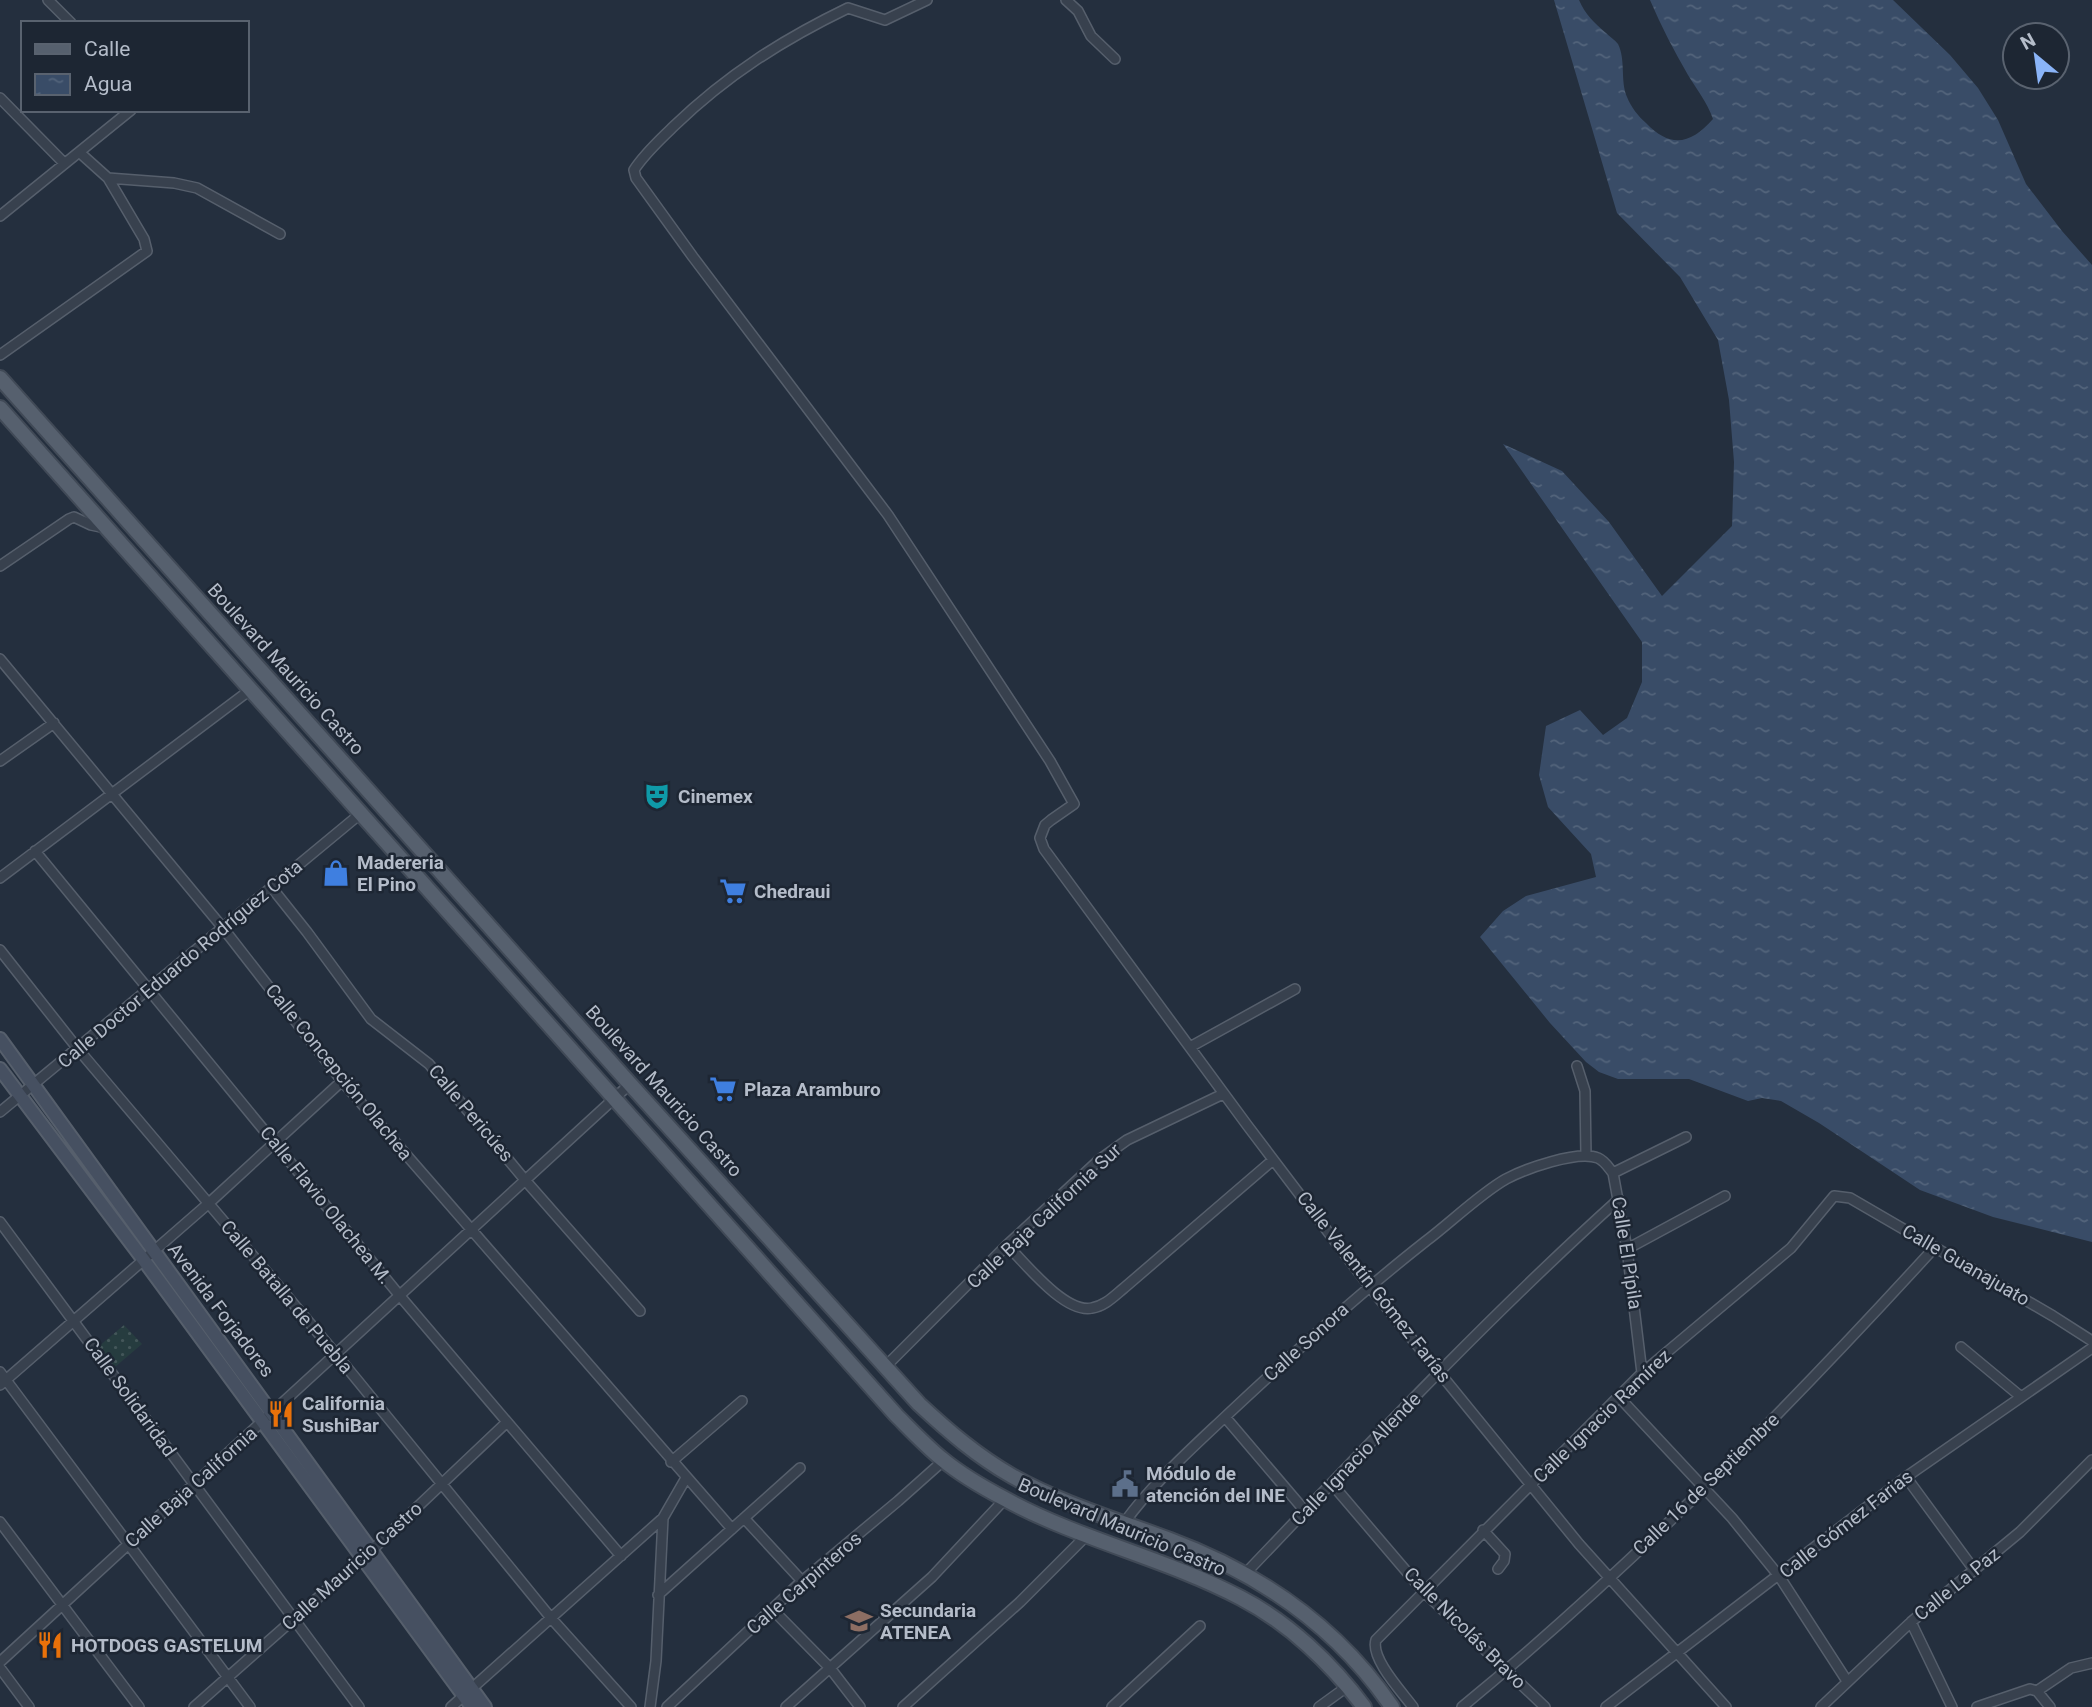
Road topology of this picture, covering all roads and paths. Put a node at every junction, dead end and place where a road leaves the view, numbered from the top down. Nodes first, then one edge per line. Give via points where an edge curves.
1 (48, 0) edge
2 (927, 0) edge
3 (1066, 0) edge
4 (69, 21) edge
5 (1115, 59) dead end
6 (0, 98) edge
7 (129, 112) edge
8 (79, 152) junction
9 (64, 163) junction
10 (108, 178) junction
11 (0, 216) edge
12 (280, 234) dead end
13 (0, 355) edge
14 (0, 378) edge
15 (0, 408) edge
16 (105, 528) junction
17 (0, 566) edge
18 (0, 659) edge
19 (250, 690) junction
20 (54, 723) junction
21 (0, 761) edge
22 (111, 793) junction
23 (360, 814) junction
24 (35, 851) junction
25 (0, 878) edge
26 (272, 888) junction
27 (223, 928) junction
28 (0, 950) edge
29 (150, 989) junction
30 (1295, 989) dead end
31 (0, 1038) edge
32 (1190, 1047) junction
33 (78, 1049) junction
34 (1577, 1066) dead end
35 (0, 1069) edge
36 (342, 1080) junction
37 (630, 1084) junction
38 (34, 1086) junction
39 (1223, 1094) junction
40 (20, 1096) junction
41 (613, 1099) junction
42 (0, 1112) edge
43 (1686, 1137) dead end
44 (275, 1143) junction
45 (1586, 1156) junction
46 (1273, 1160) junction
47 (1613, 1173) junction
48 (525, 1180) junction
49 (1837, 1195) joint
50 (1725, 1196) dead end
51 (1619, 1199) junction
52 (209, 1203) junction
53 (0, 1222) edge
54 (471, 1230) junction
55 (1007, 1245) junction
56 (1935, 1247) junction
57 (1627, 1249) junction
58 (148, 1254) junction
59 (1368, 1286) junction
60 (400, 1296) junction
61 (640, 1311) dead end
62 (73, 1320) junction
63 (812, 1321) junction
64 (857, 1335) junction
65 (2092, 1341) edge
66 (1961, 1347) dead end
67 (2092, 1348) edge
68 (336, 1354) junction
69 (885, 1367) junction
70 (1440, 1371) junction
71 (1642, 1373) junction
72 (2, 1379) edge
73 (1618, 1396) junction
74 (2020, 1396) junction
75 (742, 1401) dead end
76 (268, 1417) junction
77 (1225, 1417) junction
78 (507, 1422) junction
79 (943, 1461) junction
80 (2092, 1461) edge
81 (671, 1462) junction
82 (800, 1468) dead end
83 (1906, 1477) junction
84 (686, 1478) junction
85 (194, 1484) junction
86 (1332, 1484) junction
87 (442, 1485) junction
88 (1529, 1485) junction
89 (1705, 1489) junction
90 (1005, 1499) junction
91 (1305, 1511) junction
92 (663, 1518) junction
93 (744, 1518) junction
94 (0, 1522) edge
95 (1124, 1523) junction
96 (732, 1529) junction
97 (1483, 1530) junction
98 (1086, 1536) junction
99 (128, 1544) junction
100 (367, 1554) junction
101 (621, 1556) junction
102 (1497, 1569) dead end
103 (1975, 1571) junction
104 (1245, 1574) junction
105 (1779, 1576) junction
106 (1609, 1577) junction
107 (802, 1581) junction
108 (1424, 1592) junction
109 (658, 1595) junction
110 (62, 1605) junction
111 (772, 1609) junction
112 (551, 1618) junction
113 (293, 1619) junction
114 (1910, 1622) junction
115 (1200, 1626) dead end
116 (1677, 1653) junction
117 (0, 1662) edge
118 (2092, 1663) edge
119 (0, 1668) edge
120 (830, 1668) junction
121 (1506, 1669) junction
122 (228, 1678) junction
123 (1847, 1681) junction
124 (1348, 1686) junction
125 (2037, 1691) junction
126 (469, 1697) edge
127 (1116, 1706) edge
128 (29, 1707) edge
129 (139, 1707) edge
130 (194, 1707) edge
131 (250, 1707) edge
132 (359, 1707) edge
133 (451, 1707) edge
134 (485, 1707) edge
135 (631, 1707) edge
136 (650, 1707) edge
137 (667, 1707) edge
138 (786, 1707) edge
139 (860, 1707) edge
140 (903, 1707) edge
141 (1319, 1707) edge
142 (1364, 1707) edge
143 (1392, 1707) edge
144 (1413, 1707) edge
145 (1462, 1707) edge
146 (1545, 1707) edge
147 (1606, 1707) edge
148 (1726, 1707) edge
149 (1821, 1707) edge
150 (1952, 1707) edge
151 (1977, 1707) edge
152 (2050, 1707) edge

1 - 4 street
2 - 32 street, Calle Valentín Gómez Farías via 885,20 848,8 804,29 738,70 686,115 642,158 634,170 636,178 888,515 1050,761 1074,804 1045,825 1040,838 1044,849
3 - 5 street via 1078,11 1091,36
6 - 9 street
7 - 8 street
8 - 9 street
8 - 10 street
9 - 11 street
10 - 12 street via 197,188
10 - 13 street via 147,251
14 - 37 main road, Boulevard Mauricio Castro
15 - 16 main road, Boulevard Mauricio Castro
16 - 17 street via 74,517
16 - 19 main road, Boulevard Mauricio Castro
18 - 20 street, Calle Concepción Olachea
19 - 22 street
19 - 23 main road, Boulevard Mauricio Castro
20 - 21 street
20 - 22 street, Calle Concepción Olachea
22 - 24 street
22 - 27 street, Calle Concepción Olachea
23 - 26 street, Calle Doctor Eduardo Rodríguez Cota
23 - 41 main road, Boulevard Mauricio Castro
24 - 25 street
24 - 29 street, Calle Flavio Olachea M.
26 - 27 street, Calle Doctor Eduardo Rodríguez Cota
26 - 48 street, Calle Pericúes via 371,1019 425,1060
27 - 29 street, Calle Doctor Eduardo Rodríguez Cota
27 - 36 street, Calle Concepción Olachea
28 - 33 street, Calle Batalla de Puebla
29 - 33 street, Calle Doctor Eduardo Rodríguez Cota
29 - 44 street, Calle Flavio Olachea M.
30 - 32 street
31 - 38 main road, Avenida Forjadores
32 - 39 street, Calle Valentín Gómez Farías
33 - 38 street, Calle Doctor Eduardo Rodríguez Cota
33 - 52 street, Calle Batalla de Puebla
34 - 45 street via 1586,1091
35 - 40 main road, Avenida Forjadores
36 - 44 street
36 - 54 street, Calle Concepción Olachea
37 - 41 street, Calle Baja California
37 - 64 main road, Boulevard Mauricio Castro
38 - 40 street, Calle Doctor Eduardo Rodríguez Cota
38 - 58 main road, Avenida Forjadores
39 - 46 street, Calle Valentín Gómez Farías
39 - 55 street, Calle Baja California Sur via 1114,1149
40 - 42 street, Calle Doctor Eduardo Rodríguez Cota
40 - 58 main road, Avenida Forjadores
41 - 48 street, Calle Baja California
41 - 63 main road, Boulevard Mauricio Castro
43 - 47 street
44 - 52 street
44 - 60 street, Calle Flavio Olachea M.
45 - 47 street, Calle El Pípila via 1606,1163
45 - 59 street, Calle Sonora via 1545,1164 1506,1179
46 - 55 street via 1104,1304 1087,1309 1070,1305
46 - 59 street, Calle Valentín Gómez Farías
47 - 51 street, Calle El Pípila
48 - 54 street, Calle Baja California
48 - 61 street, Calle Pericúes
49 - 56 street, Calle Guanajuato
49 - 71 street, Calle Ignacio Ramírez via 1776,1262
50 - 57 street
51 - 57 street, Calle El Pípila
51 - 70 street, Calle Ignacio Allende
52 - 58 street
52 - 68 street, Calle Batalla de Puebla
53 - 62 street, Calle Solidaridad
54 - 60 street, Calle Baja California
54 - 81 street, Calle Concepción Olachea
55 - 69 street, Calle Baja California Sur
56 - 65 street, Calle Guanajuato
56 - 89 street, Calle 16 de Septiembre
57 - 71 street, Calle El Pípila
58 - 62 street
58 - 76 main road, Avenida Forjadores
59 - 70 street, Calle Valentín Gómez Farías
59 - 77 street, Calle Sonora
60 - 68 street, Calle Baja California
60 - 78 street, Calle Flavio Olachea M.
62 - 72 street
62 - 85 street, Calle Solidaridad
63 - 64 main road via 833,1333
63 - 79 main road, Boulevard Mauricio Castro
64 - 69 main road, Boulevard Mauricio Castro
66 - 74 street
67 - 74 street, Calle Gómez Farias
68 - 76 street, Calle Baja California
68 - 87 street, Calle Batalla de Puebla
69 - 95 main road, Boulevard Mauricio Castro via 954,1437 984,1458 1065,1501
70 - 86 street, Calle Ignacio Allende
70 - 88 street, Calle Valentín Gómez Farías
71 - 73 street, Calle Ignacio Ramírez
72 - 99 street
73 - 88 street, Calle Ignacio Ramírez
73 - 89 street
74 - 83 street, Calle Gómez Farias
75 - 81 street
76 - 85 street, Calle Baja California
76 - 100 main road, Avenida Forjadores
77 - 91 street
77 - 95 street, Calle Sonora via 1147,1493
78 - 87 street, Calle Mauricio Castro
78 - 101 street, Calle Flavio Olachea M.
79 - 90 main road, Boulevard Mauricio Castro
79 - 107 street, Calle Carpinteros
80 - 103 street, Calle La Paz
81 - 84 street, Calle Concepción Olachea
82 - 93 street
83 - 103 street
83 - 105 street, Calle Gómez Farias
84 - 92 street
84 - 96 street, Calle Concepción Olachea
85 - 99 street, Calle Baja California
85 - 113 street, Calle Solidaridad
86 - 91 street, Calle Ignacio Allende
86 - 108 street, Calle Nicolás Bravo
87 - 100 street, Calle Mauricio Castro
87 - 112 street, Calle Batalla de Puebla
88 - 97 street, Calle Ignacio Ramírez
88 - 106 street, Calle Valentín Gómez Farías
89 - 105 street
89 - 106 street, Calle 16 de Septiembre
90 - 98 main road, Boulevard Mauricio Castro
90 - 120 street via 941,1569
91 - 104 street, Calle Ignacio Allende
92 - 101 street
92 - 109 street
93 - 96 street
93 - 107 street
94 - 110 street
95 - 104 main road, Boulevard Mauricio Castro
96 - 109 street
97 - 102 street via 1505,1554
97 - 108 street, Calle Ignacio Ramírez
98 - 124 main road, Boulevard Mauricio Castro via 1243,1599 1315,1653
98 - 140 street
99 - 110 street, Calle Baja California
99 - 122 street
100 - 113 street, Calle Mauricio Castro
100 - 126 main road, Avenida Forjadores
101 - 112 street
103 - 114 street, Calle La Paz
104 - 143 main road, Boulevard Mauricio Castro via 1278,1592 1318,1624
105 - 116 street, Calle Gómez Farias
105 - 123 street
106 - 116 street, Calle Valentín Gómez Farías
106 - 121 street, Calle 16 de Septiembre
107 - 111 street, Calle Carpinteros
108 - 121 street, Calle Nicolás Bravo
108 - 144 street, Calle Ignacio Ramírez via 1374,1646
109 - 136 street
110 - 117 street, Calle Baja California
110 - 129 street
111 - 120 street
111 - 137 street, Calle Carpinteros
112 - 126 street
112 - 135 street, Calle Batalla de Puebla
113 - 122 street, Calle Mauricio Castro
113 - 132 street, Calle Solidaridad
114 - 123 street, Calle La Paz
114 - 150 street
115 - 127 street
116 - 147 street, Calle Gómez Farias
116 - 148 street, Calle Valentín Gómez Farías
118 - 125 street via 2071,1668
119 - 128 street
120 - 138 street
120 - 139 street
121 - 145 street, Calle 16 de Septiembre
121 - 146 street, Calle Nicolás Bravo
122 - 130 street, Calle Mauricio Castro
122 - 131 street
123 - 149 street, Calle La Paz
124 - 141 street
124 - 142 main road, Boulevard Mauricio Castro
125 - 151 street via 2025,1689
125 - 152 street
126 - 133 street
126 - 134 main road, Avenida Forjadores

